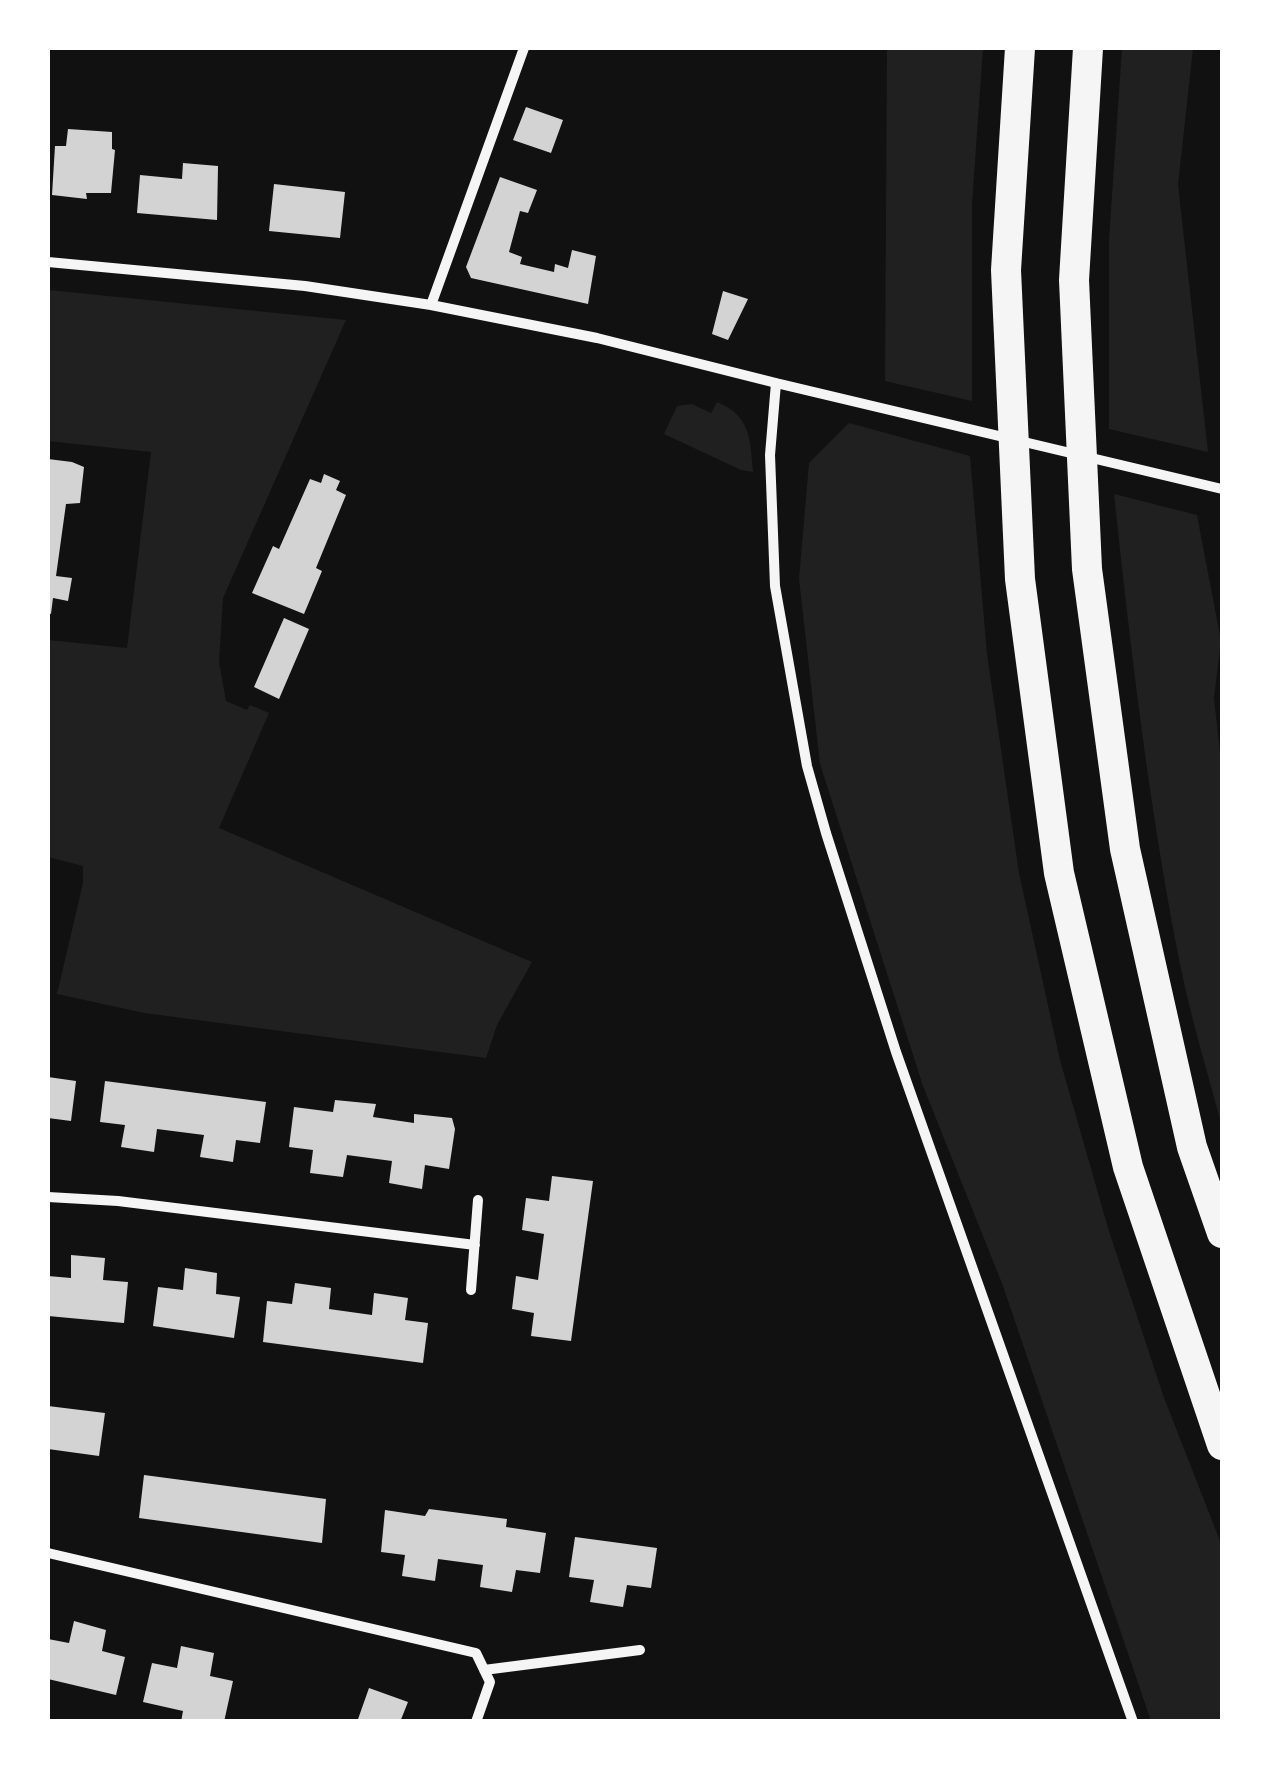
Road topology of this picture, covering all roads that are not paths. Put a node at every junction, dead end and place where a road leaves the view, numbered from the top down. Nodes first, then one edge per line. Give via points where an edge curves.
1 (524, 48) edge
2 (1020, 48) edge
3 (1088, 48) edge
4 (48, 262) edge
5 (431, 305) junction
6 (776, 383) junction
7 (1218, 487) edge
8 (48, 1196) edge
9 (478, 1200) dead end
10 (1222, 1233) edge
11 (475, 1245) junction
12 (471, 1290) dead end
13 (1222, 1445) edge
14 (48, 1552) edge
15 (640, 1650) dead end
16 (484, 1670) junction
17 (476, 1722) edge
18 (1133, 1722) edge

1 - 5 street
2 - 13 highway via 1006,270 1020,579 1058,873 1128,1167
3 - 10 highway via 1074,280 1087,569 1125,849 1192,1147
4 - 5 street
5 - 6 street
6 - 7 street
6 - 18 street via 770,455 775,586 826,834 896,1052
8 - 11 street
9 - 11 street
11 - 12 street
14 - 16 street via 476,1653
15 - 16 street
16 - 17 street via 490,1682

